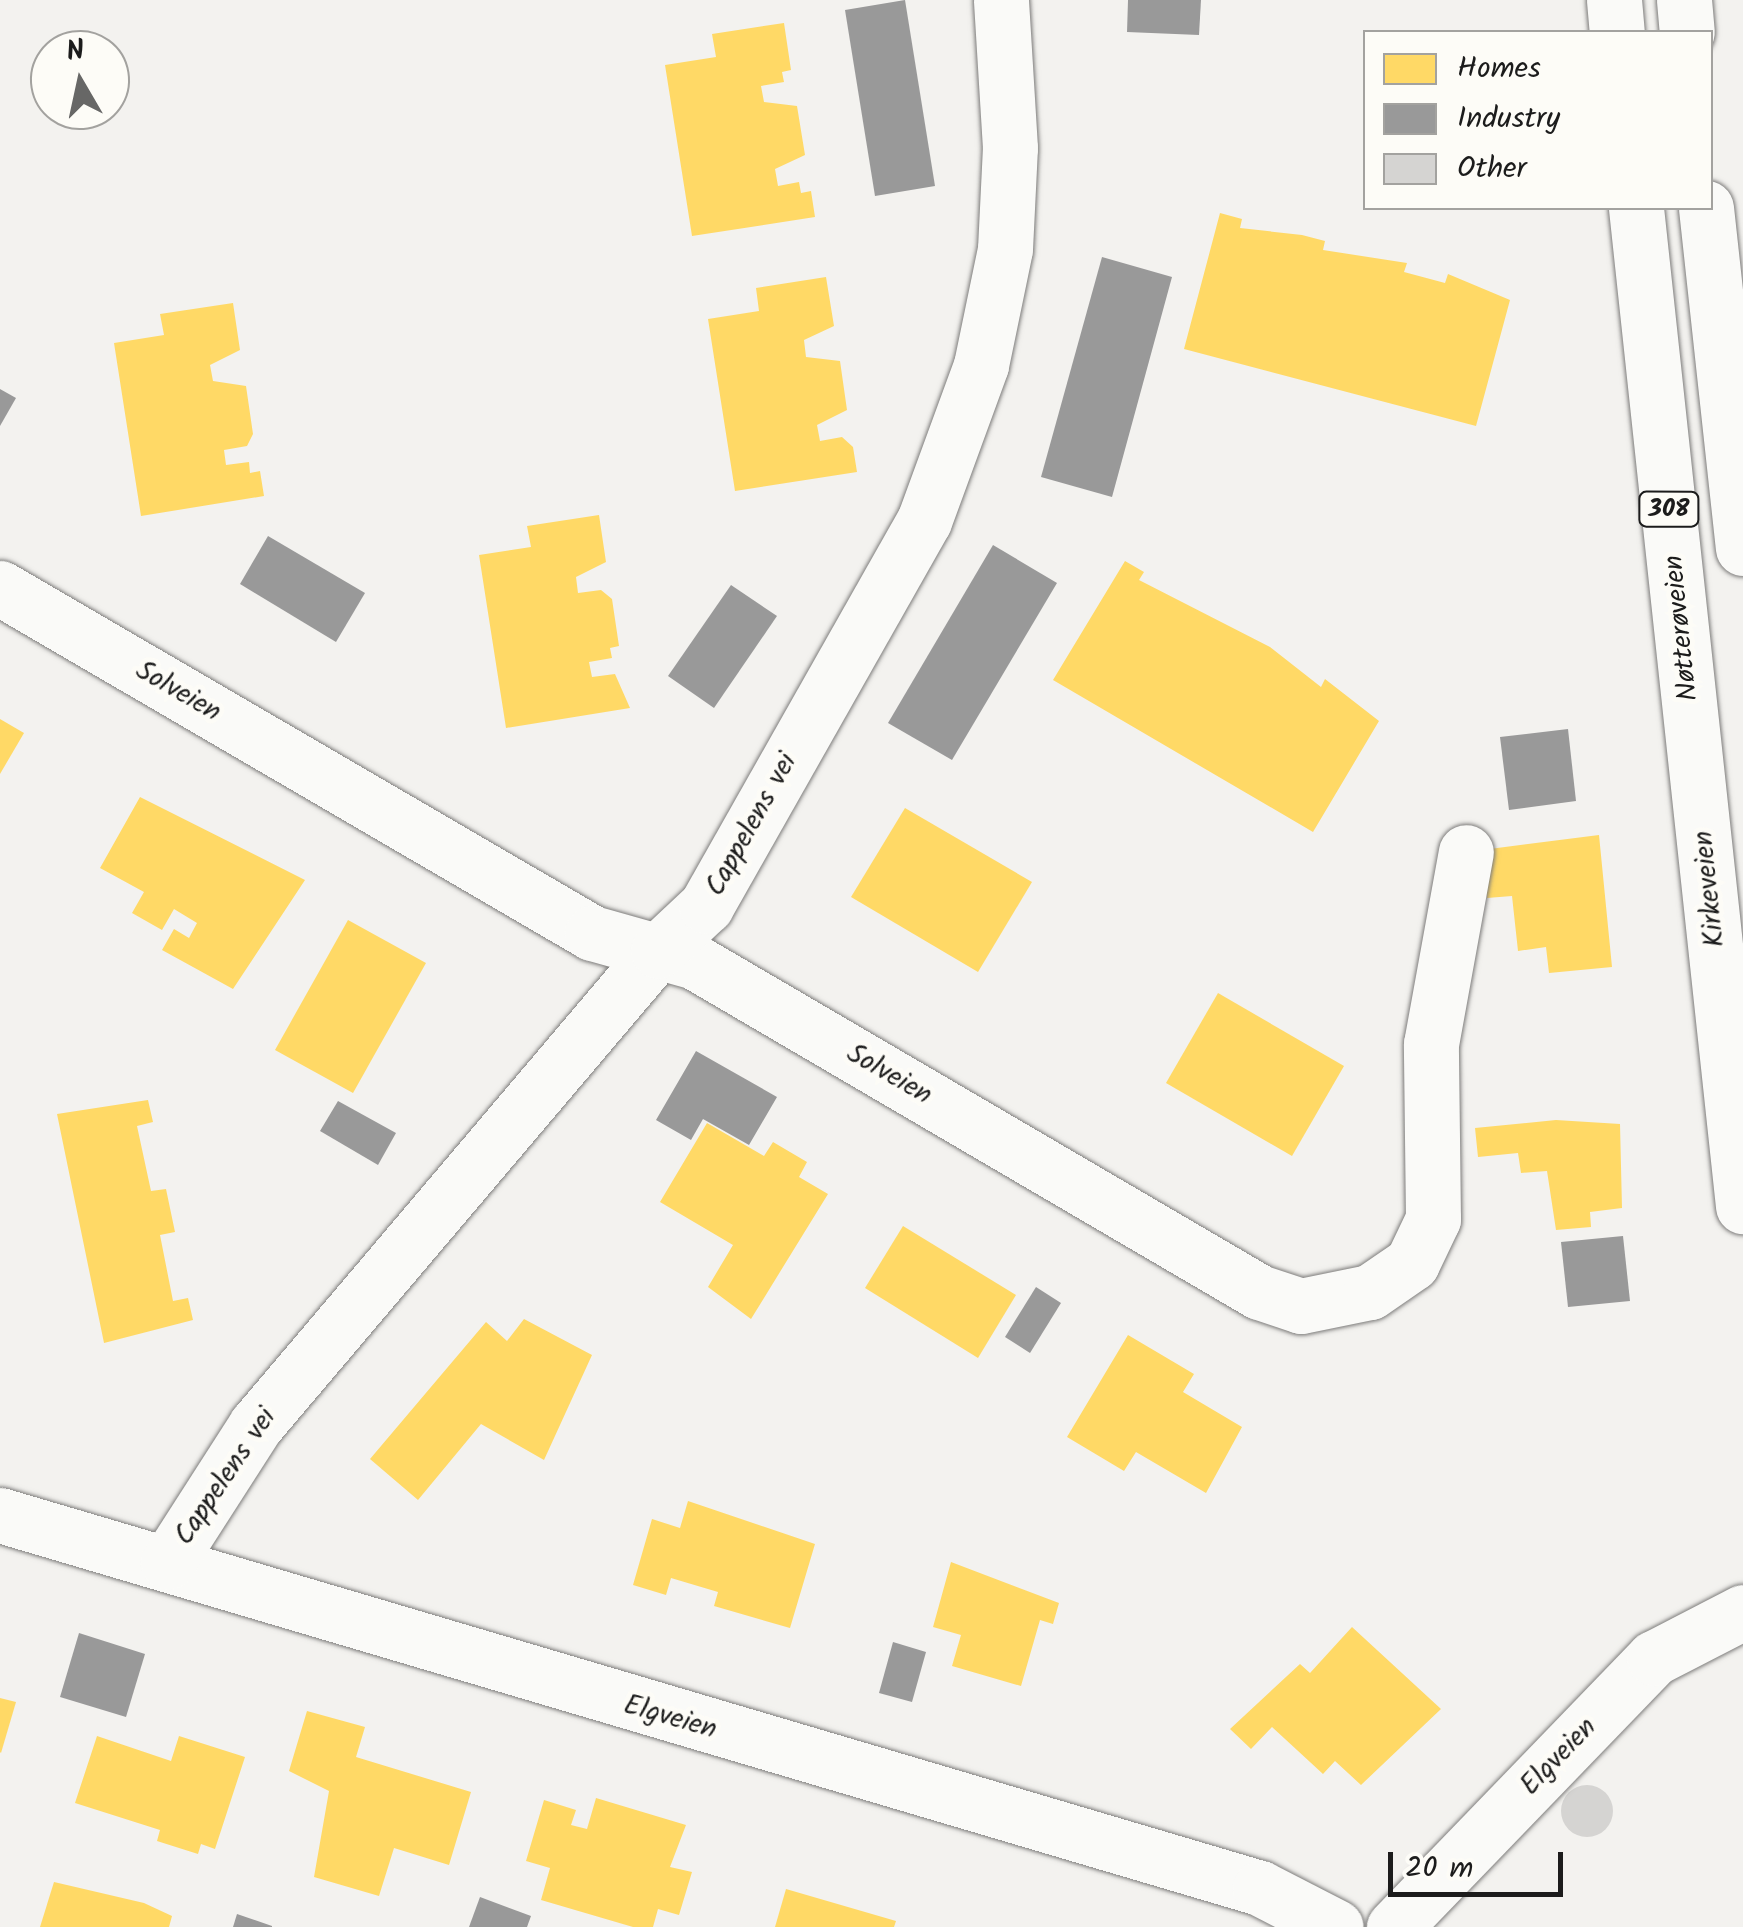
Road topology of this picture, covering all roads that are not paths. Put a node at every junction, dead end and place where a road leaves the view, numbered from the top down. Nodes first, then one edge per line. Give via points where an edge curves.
1 (1002, 0) edge
2 (1614, 0) edge
3 (1684, 0) edge
4 (1618, 30) edge
5 (1688, 30) edge
6 (1636, 210) edge
7 (1706, 210) edge
8 (1743, 548) edge
9 (0, 588) edge
10 (1701, 810) joint
11 (1466, 852) dead end
12 (658, 951) junction
13 (1743, 1206) edge
14 (0, 1516) edge
15 (168, 1562) junction
16 (1743, 1612) edge
17 (1336, 1927) edge
18 (1394, 1927) edge

1 - 12 street, Cappelens vei via 1010,148 1005,249 948,464 706,906
2 - 4 street
3 - 5 street
6 - 10 street, Nøtterøveien / 308
7 - 8 street, 308
9 - 12 street, Solveien via 592,932
10 - 13 street, Kirkeveien / 308
11 - 12 street, Solveien via 1431,1044 1433,1219 1412,1263 1332,1306 1259,1292 695,962
12 - 15 street, Cappelens vei via 256,1425
14 - 15 street, Elgveien
15 - 17 street, Elgveien via 404,1641 1260,1888
16 - 18 street, Elgveien via 1654,1658

